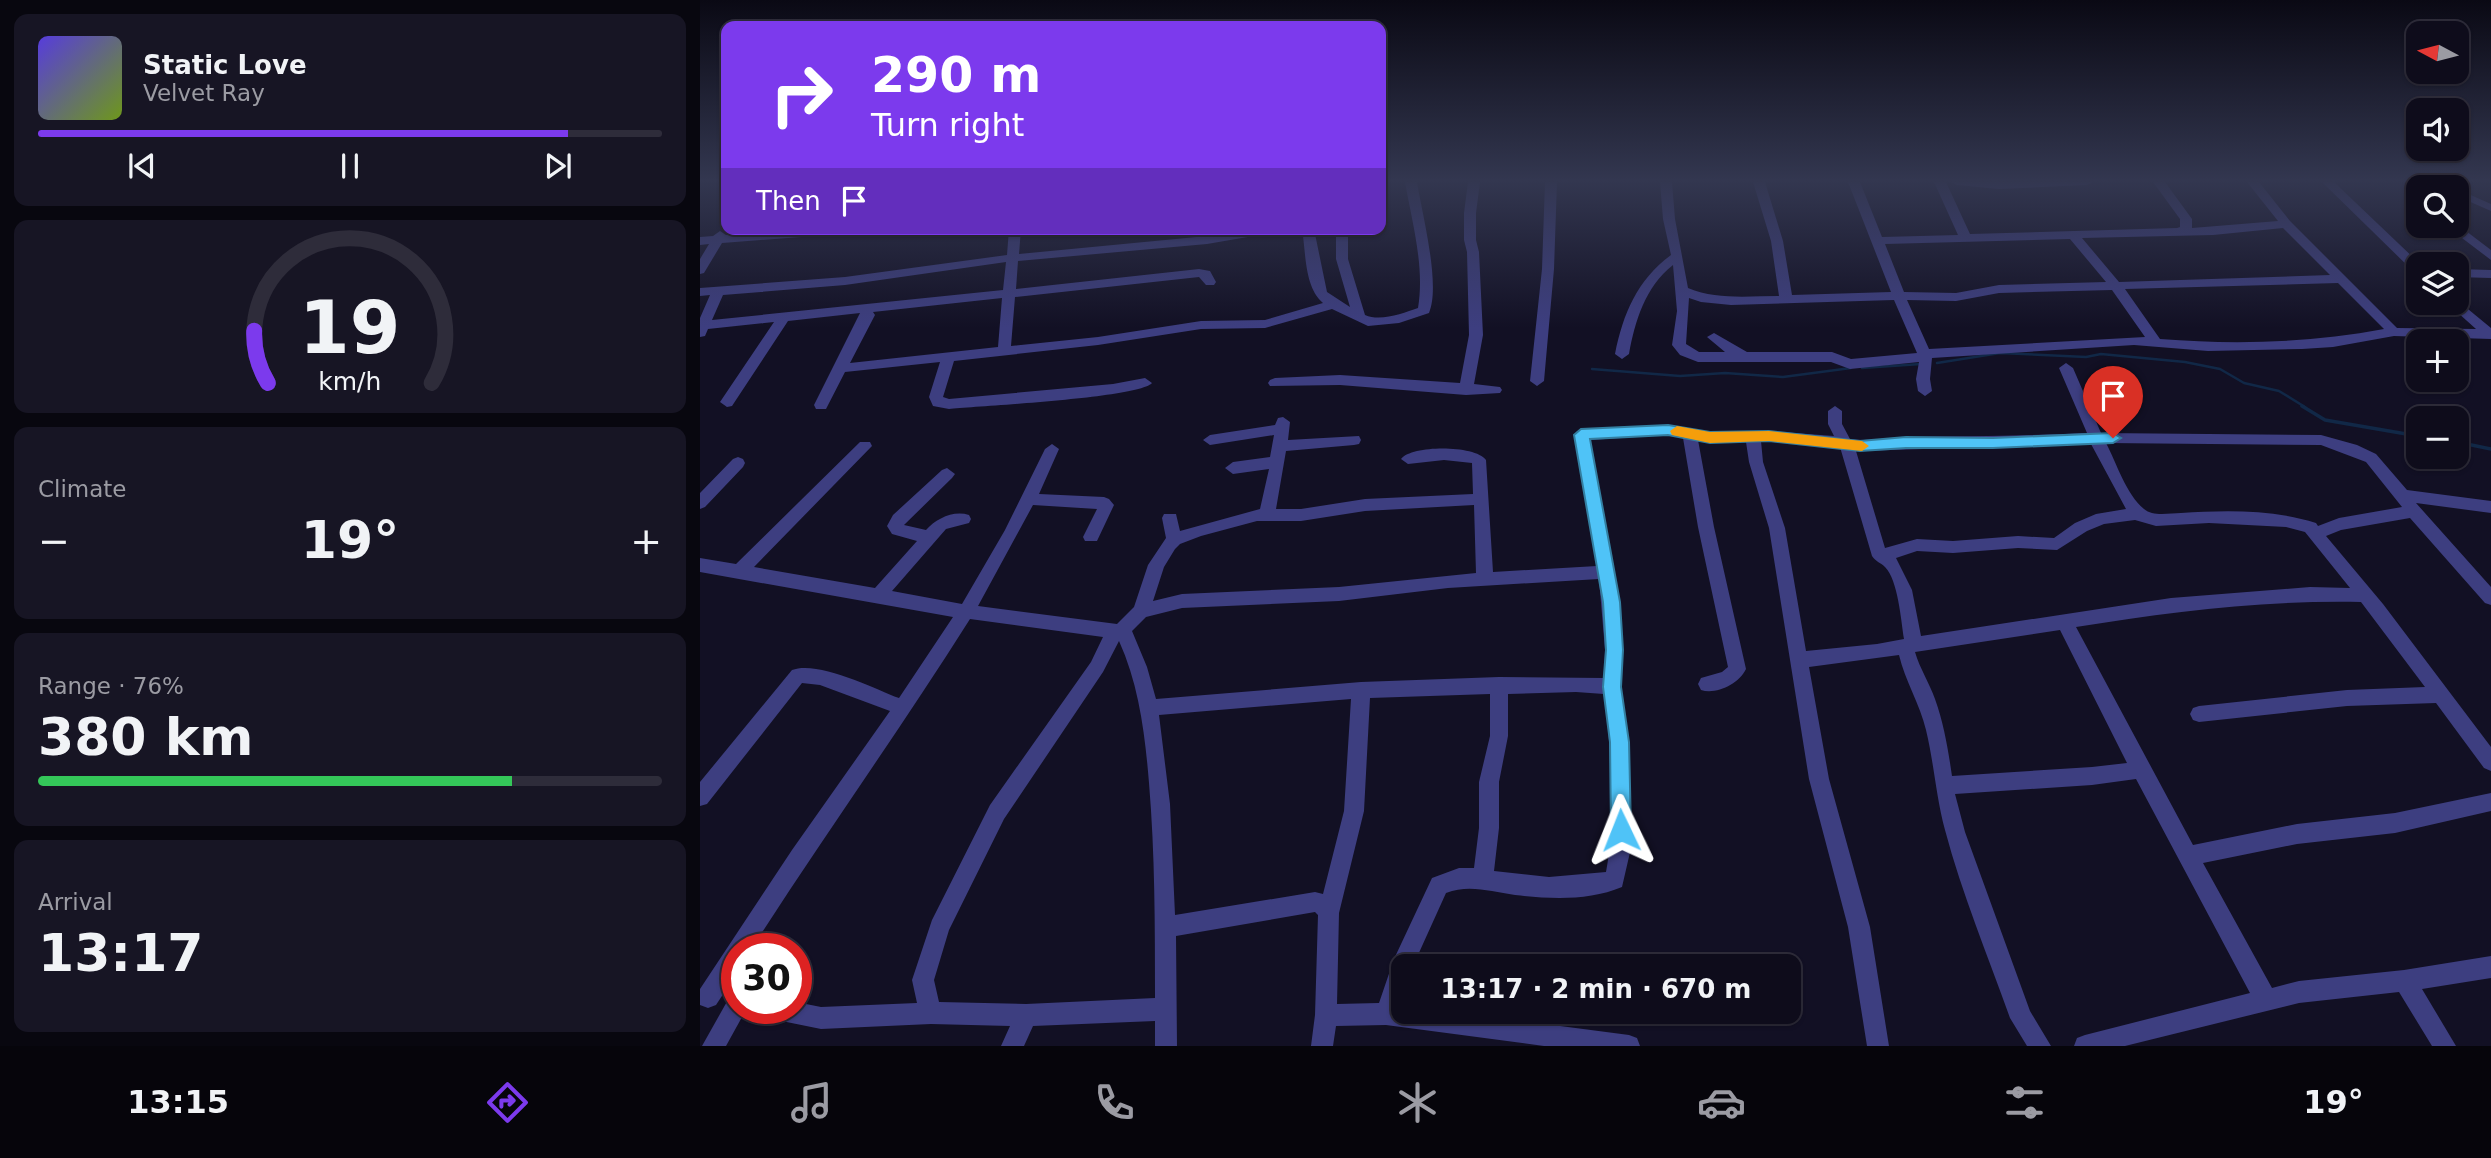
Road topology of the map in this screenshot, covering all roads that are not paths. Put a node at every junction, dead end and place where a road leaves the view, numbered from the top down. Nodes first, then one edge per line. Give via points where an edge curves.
1 (1419, 231) edge
2 (1471, 231) edge
3 (1549, 231) edge
4 (1670, 231) edge
5 (1774, 231) edge
6 (1872, 231) edge
7 (1963, 231) edge
8 (2180, 231) joint
9 (2213, 231) edge
10 (2293, 231) edge
11 (2378, 231) edge
12 (721, 234) edge
13 (771, 235) edge
14 (1014, 235) edge
15 (1236, 235) edge
16 (1309, 235) edge
17 (1342, 235) edge
18 (2073, 235) junction
19 (1966, 238) junction
20 (2469, 238) edge
21 (717, 239) junction
22 (700, 241) edge
23 (1876, 241) junction
24 (2491, 256) edge
25 (1676, 257) junction
26 (1011, 258) junction
27 (2406, 258) edge
28 (700, 270) edge
29 (2469, 273) edge
30 (2104, 274) junction
31 (2491, 274) edge
32 (2339, 279) junction
33 (1210, 282) dead end
34 (2095, 287) junction
35 (2117, 287) junction
36 (1682, 290) junction
37 (718, 291) junction
38 (700, 292) edge
39 (1007, 296) junction
40 (1899, 296) junction
41 (1786, 299) junction
42 (1333, 304) junction
43 (864, 309) junction
44 (2467, 315) edge
45 (783, 318) junction
46 (1360, 319) junction
47 (702, 329) edge
48 (2393, 332) junction
49 (2491, 335) edge
50 (1714, 337) dead end
51 (2155, 342) junction
52 (1004, 350) junction
53 (1622, 354) dead end
54 (949, 355) junction
55 (1924, 355) junction
56 (1745, 357) junction
57 (842, 368) junction
58 (2066, 368) dead end
59 (1537, 381) dead end
60 (1145, 383) dead end
61 (1275, 383) dead end
62 (1466, 390) junction
63 (1495, 390) dead end
64 (1925, 391) dead end
65 (727, 402) dead end
66 (821, 405) dead end
67 (1835, 411) dead end
68 (1690, 434) junction
69 (1753, 436) junction
70 (2096, 438) junction
71 (1210, 440) dead end
72 (1354, 440) dead end
73 (1846, 443) junction
74 (865, 446) dead end
75 (1280, 446) junction
76 (1052, 449) dead end
77 (1408, 459) dead end
78 (1277, 462) junction
79 (738, 463) dead end
80 (1233, 468) dead end
81 (947, 474) dead end
82 (2401, 495) junction
83 (1030, 499) junction
84 (1481, 499) junction
85 (700, 503) edge
86 (2488, 510) edge
87 (2413, 511) junction
88 (1266, 514) junction
89 (2138, 514) junction
90 (1170, 518) dead end
91 (963, 519) dead end
92 (2316, 533) junction
93 (927, 537) junction
94 (1091, 537) dead end
95 (1174, 540) junction
96 (1880, 556) junction
97 (700, 565) edge
98 (740, 571) junction
99 (1605, 572) junction
100 (1485, 579) junction
101 (879, 595) junction
102 (2366, 596) junction
103 (2491, 598) edge
104 (968, 611) junction
105 (1141, 611) junction
106 (2064, 621) junction
107 (1117, 631) junction
108 (1910, 645) junction
109 (1800, 663) junction
110 (1707, 684) dead end
111 (1499, 685) junction
112 (1612, 687) junction
113 (1361, 690) junction
114 (2439, 695) junction
115 (904, 708) junction
116 (1149, 708) junction
117 (2199, 714) dead end
118 (2491, 762) edge
119 (2141, 769) junction
120 (1944, 786) junction
121 (700, 797) edge
122 (2491, 802) edge
123 (2189, 856) junction
124 (1483, 879) junction
125 (1329, 912) junction
126 (1167, 927) junction
127 (750, 933) edge
128 (2491, 967) edge
129 (721, 974) edge
130 (2404, 981) junction
131 (704, 997) edge
132 (2267, 1001) junction
133 (1166, 1009) junction
134 (931, 1013) junction
135 (1386, 1014) junction
136 (1026, 1015) junction
137 (812, 1016) edge
138 (1326, 1016) junction
139 (726, 1024) edge
140 (1603, 1043) edge
141 (713, 1046) edge
142 (1012, 1046) edge
143 (1166, 1046) edge
144 (1322, 1046) edge
145 (1629, 1046) edge
146 (1878, 1046) edge
147 (2040, 1046) edge
148 (2085, 1046) edge
149 (2445, 1046) edge

1 - 46 street via 1427,302 1424,310 1380,321
2 - 62 street via 1476,335
3 - 59 street
4 - 25 street
5 - 41 street
6 - 23 street
7 - 19 street
8 - 9 street
8 - 18 street
10 - 32 street
11 - 27 street
12 - 21 street
13 - 21 street
14 - 26 street
15 - 26 street
16 - 42 street via 1317,284
17 - 46 street via 1342,259
18 - 19 street
18 - 30 street
19 - 23 street
20 - 24 street
21 - 22 street
21 - 28 street
23 - 40 street
25 - 36 street
25 - 53 street via 1640,294
26 - 37 street via 845,281
26 - 39 street
29 - 31 street
30 - 34 street
30 - 35 street
32 - 35 street
32 - 48 street
33 - 39 street via 1206,274 1199,273
34 - 35 street
34 - 40 street via 1999,289 1956,297
35 - 51 street
36 - 41 street via 1716,300
36 - 56 street via 1679,345 1685,352 1714,359
37 - 38 street
37 - 47 street
39 - 43 street
39 - 52 street
40 - 41 street
40 - 55 street
42 - 46 street
42 - 52 street via 1278,322 1201,325
43 - 45 street
43 - 57 street via 868,316
44 - 49 street
45 - 47 street
45 - 65 street
48 - 49 street
48 - 51 street via 2333,344 2208,347
50 - 56 street
51 - 55 street
52 - 54 street
54 - 57 street
54 - 60 street via 936,397 938,402 950,404
55 - 56 street via 1850,364 1832,357
55 - 64 street
57 - 66 street
58 - 70 street
61 - 62 street via 1353,381
62 - 63 street
67 - 73 street via 1835,424
68 - 69 street
68 - 99 street via 1668,430 1581,435
68 - 110 street via 1737,669 1728,678
69 - 73 street
69 - 109 street via 1756,462 1777,528
70 - 73 street
70 - 82 street via 2322,440 2371,458
70 - 89 street
71 - 75 street via 1283,425
72 - 75 street
73 - 96 street
74 - 98 street
75 - 78 street
76 - 83 street
77 - 84 street via 1433,455 1476,458
78 - 80 street
78 - 88 street
79 - 85 street
81 - 93 street via 895,526
82 - 86 street
82 - 87 street
83 - 94 street via 1104,503
83 - 104 street
84 - 88 street
84 - 100 street
87 - 92 street via 2339,524
87 - 103 street
88 - 95 street
89 - 92 street via 2156,520 2286,521
89 - 96 street via 2102,518 2056,544 1917,545
90 - 95 street
91 - 93 street via 941,524
92 - 102 street
93 - 101 street
95 - 105 street via 1156,565
96 - 108 street via 1892,563 1904,590
97 - 98 street
98 - 101 street
99 - 100 street
99 - 112 street via 1612,602
100 - 105 street via 1339,594 1182,601
101 - 104 street
102 - 106 street via 2237,598
102 - 114 street
104 - 107 street
104 - 115 street
105 - 107 street
106 - 108 street
106 - 119 street
107 - 116 street via 1127,639
107 - 134 street via 997,812 939,927 923,980
108 - 109 street via 1812,657
108 - 120 street via 1912,673 1936,732
109 - 146 street via 1819,779 1859,927
111 - 112 street
111 - 113 street
111 - 124 street via 1499,736 1489,782
112 - 124 street via 1619,742 1621,848 1615,880 1601,886 1545,886
113 - 116 street
113 - 125 street via 1354,811
114 - 117 street via 2347,698
114 - 118 street
115 - 121 street via 820,677 798,675
115 - 127 street
116 - 126 street via 1162,814
119 - 120 street
119 - 123 street
120 - 147 street via 1955,832 2021,1018
122 - 123 street via 2395,824 2297,834
123 - 132 street
124 - 135 street via 1459,878 1439,886 1428,903
125 - 126 street via 1315,902
125 - 138 street
126 - 133 street
128 - 130 street
129 - 131 street
130 - 132 street via 2299,992
130 - 149 street
132 - 148 street
133 - 136 street
133 - 143 street
134 - 136 street
134 - 137 street
135 - 138 street
135 - 140 street
136 - 142 street
138 - 144 street
139 - 141 street
140 - 145 street

